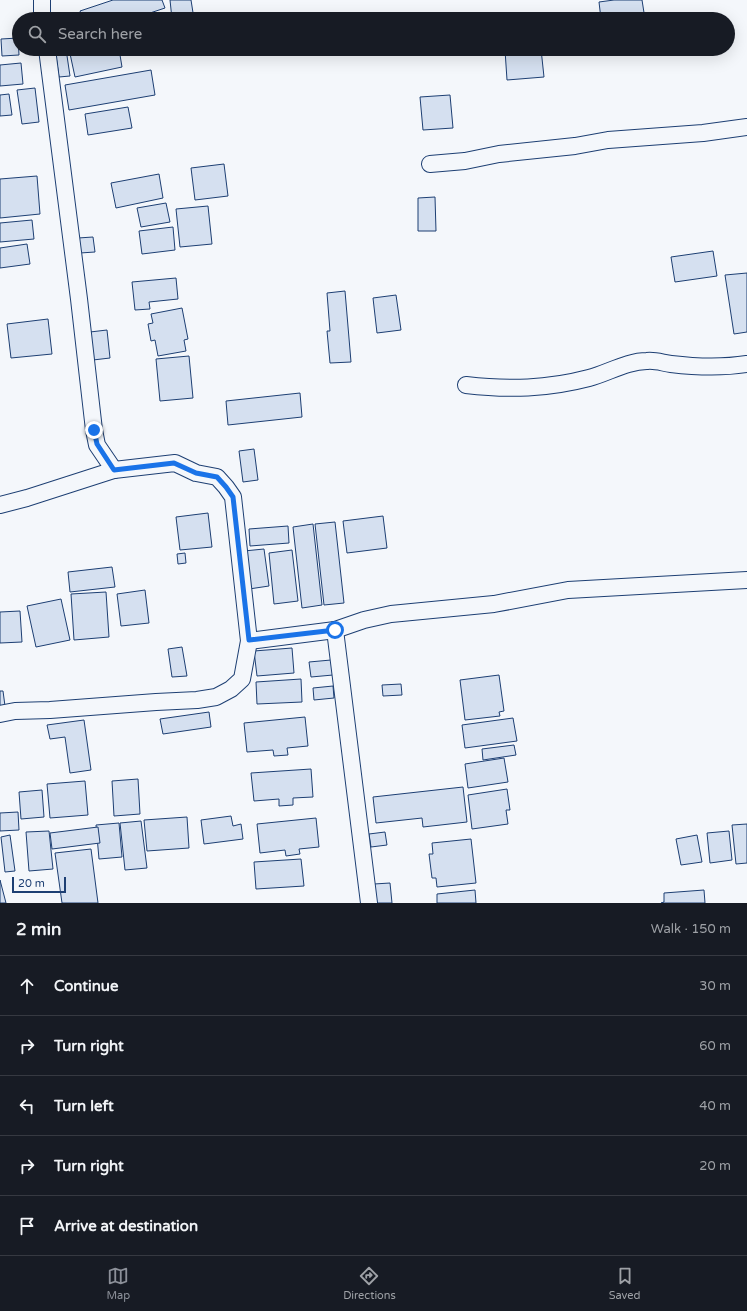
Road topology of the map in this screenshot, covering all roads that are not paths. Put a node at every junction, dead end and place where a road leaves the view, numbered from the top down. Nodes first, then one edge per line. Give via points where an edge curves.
1 (42, 0) edge
2 (42, 12) edge
3 (48, 56) edge
4 (747, 127) edge
5 (430, 164) dead end
6 (747, 364) edge
7 (466, 385) dead end
8 (114, 470) junction
9 (0, 505) edge
10 (747, 580) edge
11 (335, 630) junction
12 (249, 640) junction
13 (0, 714) edge
14 (369, 903) edge

1 - 2 street
3 - 8 street via 94,430 97,444
4 - 5 street via 608,140
6 - 7 street via 726,367 647,361 571,382 524,388
8 - 9 street
8 - 12 street via 174,463 196,473 217,477 226,487 233,497
10 - 11 street via 568,590 494,604 391,614
11 - 12 street
11 - 14 street
12 - 13 street via 242,679 216,697

